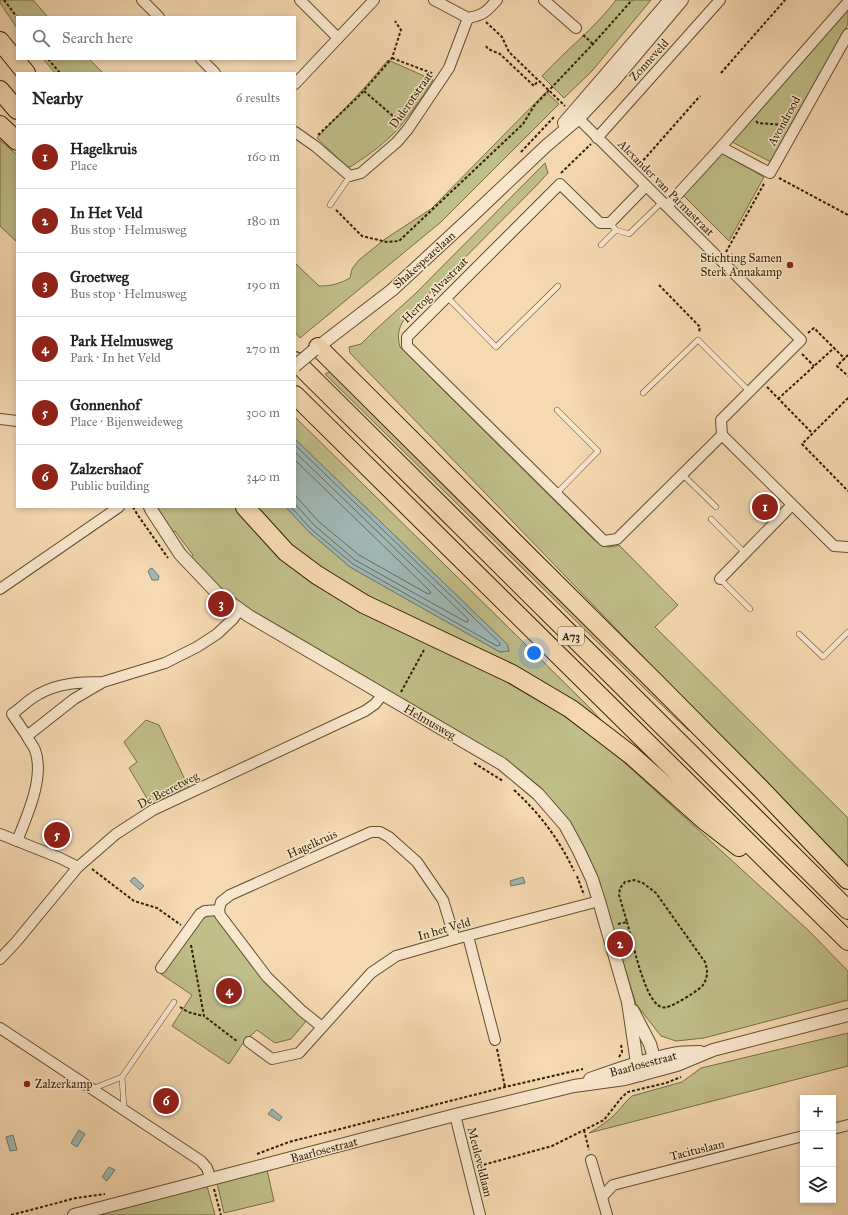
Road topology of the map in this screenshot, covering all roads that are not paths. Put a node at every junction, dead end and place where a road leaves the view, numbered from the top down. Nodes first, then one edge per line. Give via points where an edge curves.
1 (142, 0) edge
2 (300, 0) edge
3 (374, 0) edge
4 (434, 0) edge
5 (497, 0) edge
6 (544, 0) edge
7 (670, 0) edge
8 (682, 0) edge
9 (720, 0) edge
10 (848, 2) edge
11 (158, 16) edge
12 (468, 18) junction
13 (576, 28) road end
14 (848, 34) edge
15 (338, 38) junction
16 (0, 41) edge
17 (202, 60) edge
18 (25, 72) edge
19 (214, 72) edge
20 (296, 83) edge
21 (0, 90) edge
22 (16, 109) edge
23 (576, 115) junction
24 (0, 125) edge
25 (296, 133) edge
26 (597, 138) junction
27 (16, 140) edge
28 (721, 147) junction
29 (350, 176) junction
30 (646, 186) junction
31 (665, 204) junction
32 (330, 205) road end
33 (613, 226) junction
34 (601, 245) dead end
35 (558, 286) dead end
36 (447, 297) junction
37 (316, 349) junction
38 (296, 362) edge
39 (296, 365) edge
40 (749, 391) junction
41 (643, 393) dead end
42 (296, 396) edge
43 (557, 410) dead end
44 (0, 419) edge
45 (16, 421) edge
46 (722, 434) junction
47 (682, 474) junction
48 (556, 494) junction
49 (792, 505) junction
50 (716, 507) dead end
51 (118, 508) edge
52 (150, 508) edge
53 (246, 508) edge
54 (711, 519) dead end
55 (848, 547) edge
56 (745, 554) junction
57 (720, 579) joint
58 (0, 589) edge
59 (240, 609) junction
60 (750, 609) dead end
61 (848, 632) edge
62 (799, 634) dead end
63 (103, 682) junction
64 (383, 694) junction
65 (27, 736) junction
66 (0, 834) edge
67 (17, 841) junction
68 (81, 865) junction
69 (848, 880) edge
70 (806, 899) junction
71 (599, 901) junction
72 (219, 910) junction
73 (848, 910) edge
74 (468, 936) junction
75 (455, 939) junction
76 (848, 941) edge
77 (0, 959) edge
78 (161, 968) dead end
79 (174, 1002) road end
80 (628, 1002) junction
81 (848, 1015) edge
82 (322, 1027) junction
83 (0, 1028) edge
84 (495, 1040) road end
85 (249, 1042) road end
86 (713, 1050) junction
87 (654, 1058) junction
88 (637, 1063) junction
89 (658, 1070) junction
90 (641, 1075) junction
91 (122, 1077) junction
92 (574, 1086) junction
93 (92, 1089) junction
94 (124, 1109) junction
95 (455, 1116) junction
96 (848, 1125) edge
97 (836, 1128) edge
98 (800, 1137) edge
99 (591, 1160) road end
100 (211, 1180) junction
101 (602, 1197) junction
102 (74, 1215) edge
103 (480, 1215) edge
104 (607, 1215) edge

1 - 11 street
2 - 15 street
3 - 15 street
4 - 12 street
5 - 12 street via 480,16
6 - 13 street
7 - 23 street, Shakespearelaan via 604,77
8 - 23 street, Shakespearelaan via 612,83
9 - 26 street, Zonneveld
10 - 28 street, Avondrood
12 - 29 street, Diderotstraat via 449,68 408,129 361,173
14 - 28 street, Avondrood via 770,173
15 - 20 street
16 - 18 highway
17 - 19 street
21 - 22 highway
23 - 26 street, Alexander van Parmastraat
23 - 37 street, Shakespearelaan via 392,290
24 - 27 highway
25 - 29 street
26 - 30 street, Alexander van Parmastraat
28 - 31 street, Avondrood
29 - 32 lane, Diderotstraat
30 - 31 street, Alexander van Parmastraat
30 - 33 street
31 - 33 lane via 629,234
31 - 40 street, Alexander van Parmastraat via 722,261 798,344
33 - 34 lane
33 - 36 street, Hertog Alvastraat via 600,223 560,184
35 - 36 lane via 496,347
36 - 48 street, Hertog Alvastraat via 407,337 407,346
37 - 39 street, Shakespearelaan, bridge
37 - 69 highway, A73 via 679,706
38 - 73 highway, A73
40 - 41 lane via 698,340
40 - 46 street via 721,420
42 - 70 highway, A73
43 - 48 lane via 598,451
44 - 45 street
46 - 47 street
46 - 49 street
47 - 48 street, Hertog Alvastraat via 617,540 604,541
47 - 50 lane
49 - 55 street via 834,546
49 - 56 street
51 - 58 street
52 - 59 street, Helmusweg via 180,554 218,594
53 - 70 highway, A73 via 286,552 317,575 364,604 512,674 571,709 631,755 704,820
54 - 56 lane
56 - 57 street
57 - 60 lane
59 - 63 street via 218,634 197,647 165,662
59 - 64 street, Helmusweg
61 - 62 lane via 823,657
63 - 65 street via 74,699
63 - 65 street via 59,686 39,694 12,714
64 - 68 street, De Beeretweg via 365,711 152,810 116,834
64 - 71 street, Helmusweg via 502,764 538,794 565,825 592,879
65 - 67 street via 35,750 37,783
66 - 67 street
67 - 68 street
68 - 77 street, De Beeretweg
70 - 76 highway, A73
71 - 74 street, In het Veld
71 - 80 street, Helmusweg
72 - 75 street, Hagelkruis via 221,902 230,895 371,832 380,832 417,862 443,900
72 - 78 street via 200,914
72 - 82 street via 220,915 267,977
74 - 75 street, In het Veld
74 - 84 street
75 - 82 street, In het Veld via 396,956 377,968
79 - 91 lane
80 - 87 street, Helmusweg via 650,1044
80 - 88 street, Helmusweg
81 - 86 street, Baarlosestraat
82 - 85 street, In het Veld via 299,1053 272,1059
83 - 93 street
86 - 87 street, Baarlosestraat
86 - 89 street, Baarlosestraat
87 - 88 street, Baarlosestraat
87 - 89 street, Helmusweg
88 - 90 street, Helmusweg
88 - 92 street, Baarlosestraat
89 - 90 street, Baarlosestraat
90 - 92 street, Baarlosestraat
91 - 93 lane
91 - 94 lane
92 - 95 street, Baarlosestraat
93 - 94 street
94 - 100 street via 201,1161 207,1168
95 - 100 street, Baarlosestraat
95 - 103 street, Meuleveldlaan
96 - 97 street
98 - 101 street, Tacituslaan via 613,1185
99 - 101 street
100 - 102 street, Baarlosestraat
101 - 104 street

